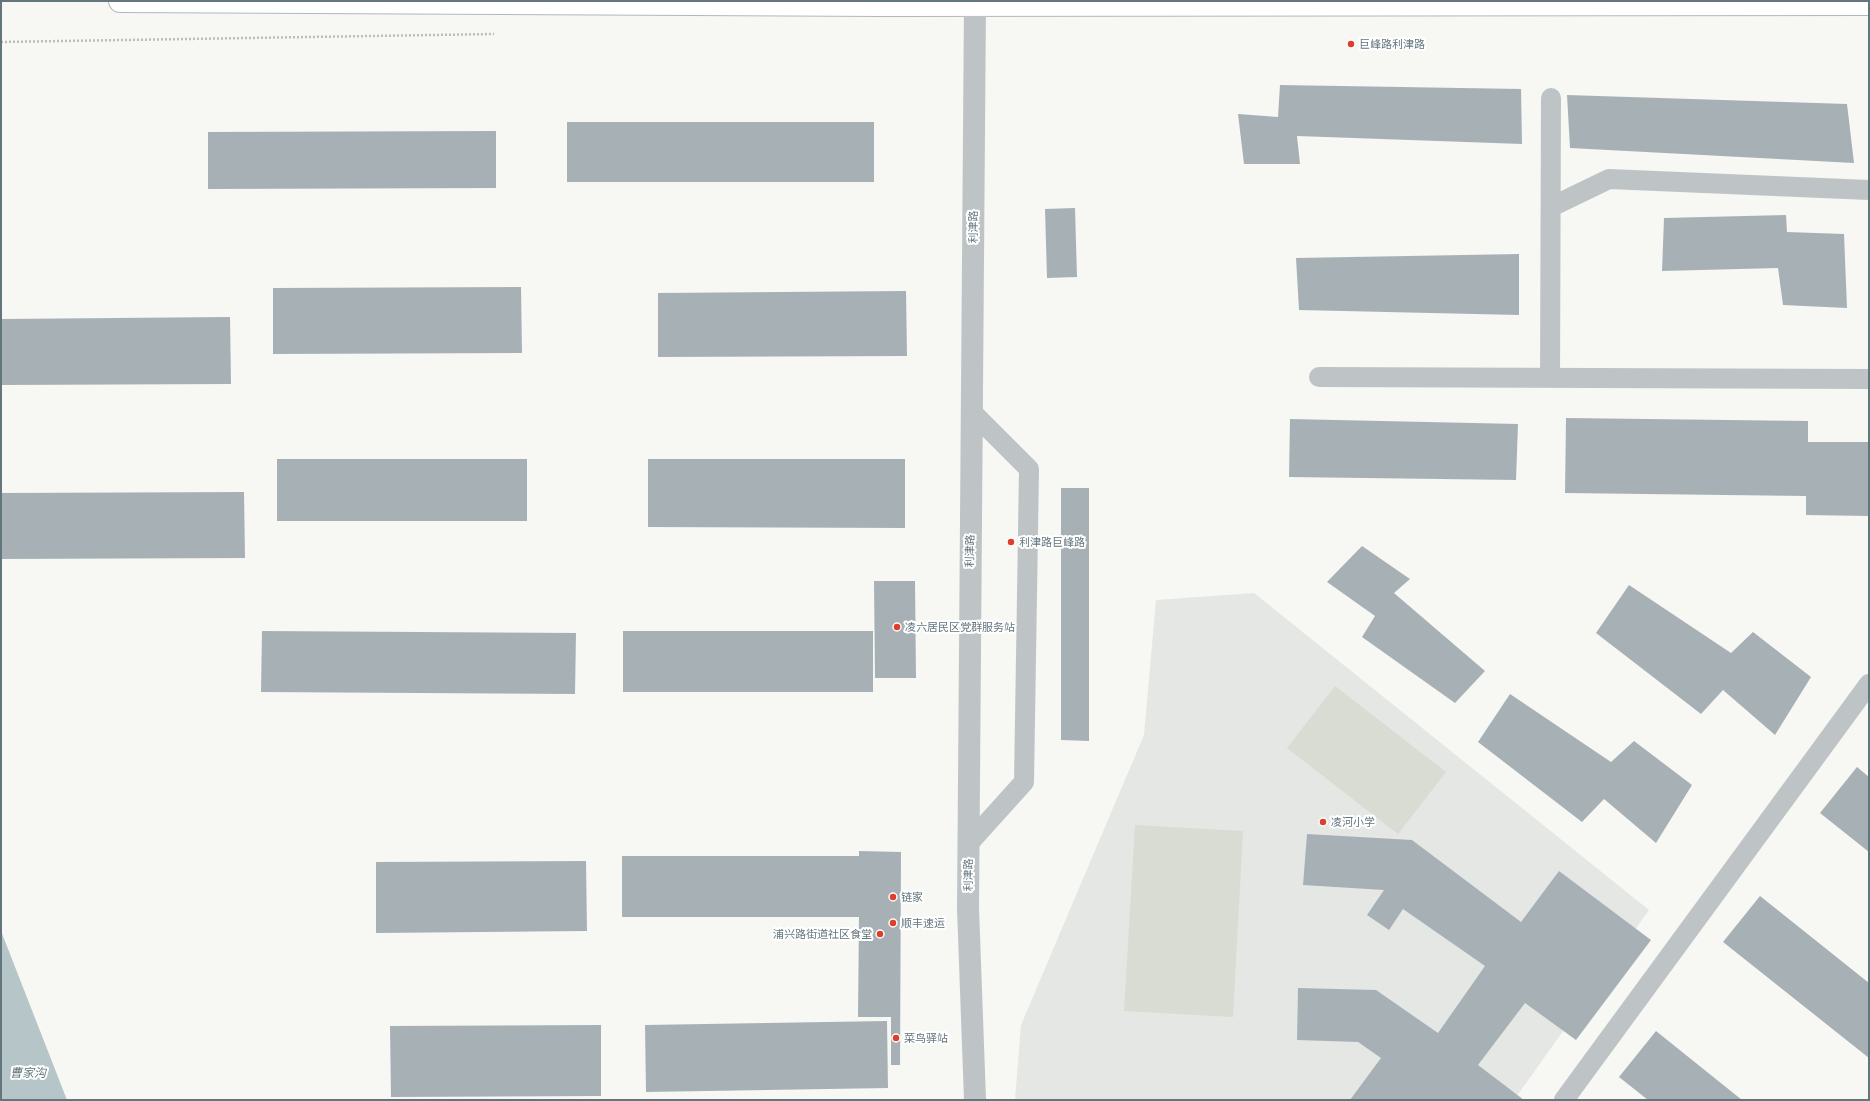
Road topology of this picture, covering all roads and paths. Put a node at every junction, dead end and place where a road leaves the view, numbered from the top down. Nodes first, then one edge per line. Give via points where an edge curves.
1 (120, 1) edge
2 (975, 3) edge
3 (1869, 4) edge
4 (1551, 98) dead end
5 (1869, 190) edge
6 (1550, 207) junction
7 (1319, 377) dead end
8 (1550, 378) junction
9 (1869, 379) edge
10 (972, 412) junction
11 (1869, 684) edge
12 (969, 843) junction
13 (975, 1100) edge
14 (1564, 1100) edge

1 - 2 main road
2 - 3 main road
2 - 10 street, 利津路
4 - 6 lane
5 - 6 lane via 1609,178
6 - 8 lane
7 - 8 lane
8 - 9 lane
10 - 12 street, 利津路
10 - 12 lane via 1030,469 1024,782
11 - 14 lane
12 - 13 street, 利津路 via 968,908

